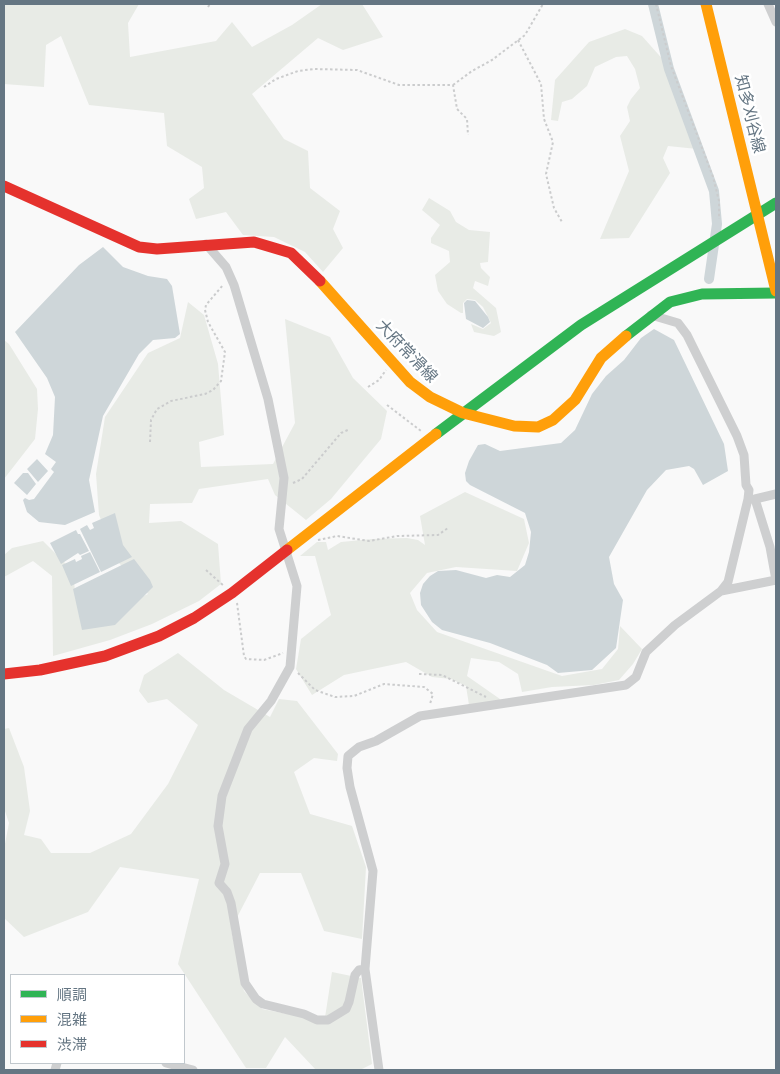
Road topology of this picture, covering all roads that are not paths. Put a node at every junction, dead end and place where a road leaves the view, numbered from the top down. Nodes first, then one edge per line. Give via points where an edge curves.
1 (706, 4) edge
2 (768, 4) edge
3 (776, 22) edge
4 (4, 186) edge
5 (776, 203) edge
6 (757, 214) junction
7 (206, 244) junction
8 (776, 292) edge
9 (651, 315) junction
10 (463, 413) junction
11 (776, 494) edge
12 (752, 499) junction
13 (721, 592) junction
14 (4, 674) edge
15 (365, 969) junction
16 (170, 1064) edge
17 (193, 1070) edge
18 (379, 1070) edge

1 - 6 street, 知多刈谷線
2 - 3 street
4 - 7 street, 大府常滑線 via 139,247 157,249
5 - 6 street
6 - 8 street, 知多刈谷線
6 - 10 street via 581,325
7 - 10 street, 大府常滑線 via 254,242 291,253 393,364 430,397
7 - 15 street via 230,276 268,399 284,478 279,529 297,586 290,667 271,701 248,729 222,796 218,826 225,864 219,883 231,903 245,983 262,1004 317,1020 328,1020 346,1009 355,975
8 - 9 street, 大府常滑線 via 702,294 670,302
9 - 10 street, 大府常滑線 via 601,358 575,400 553,420 538,427 527,427
9 - 12 street via 678,323 687,335 737,436 744,455 746,485
10 - 14 street via 232,593 194,618 131,647 75,664
11 - 12 street
12 - 13 street via 728,582
12 - 13 street via 770,547 776,580
13 - 15 street via 646,652 636,676 626,685 420,716 352,751 346,761 350,786 373,871
15 - 18 street
16 - 17 street

